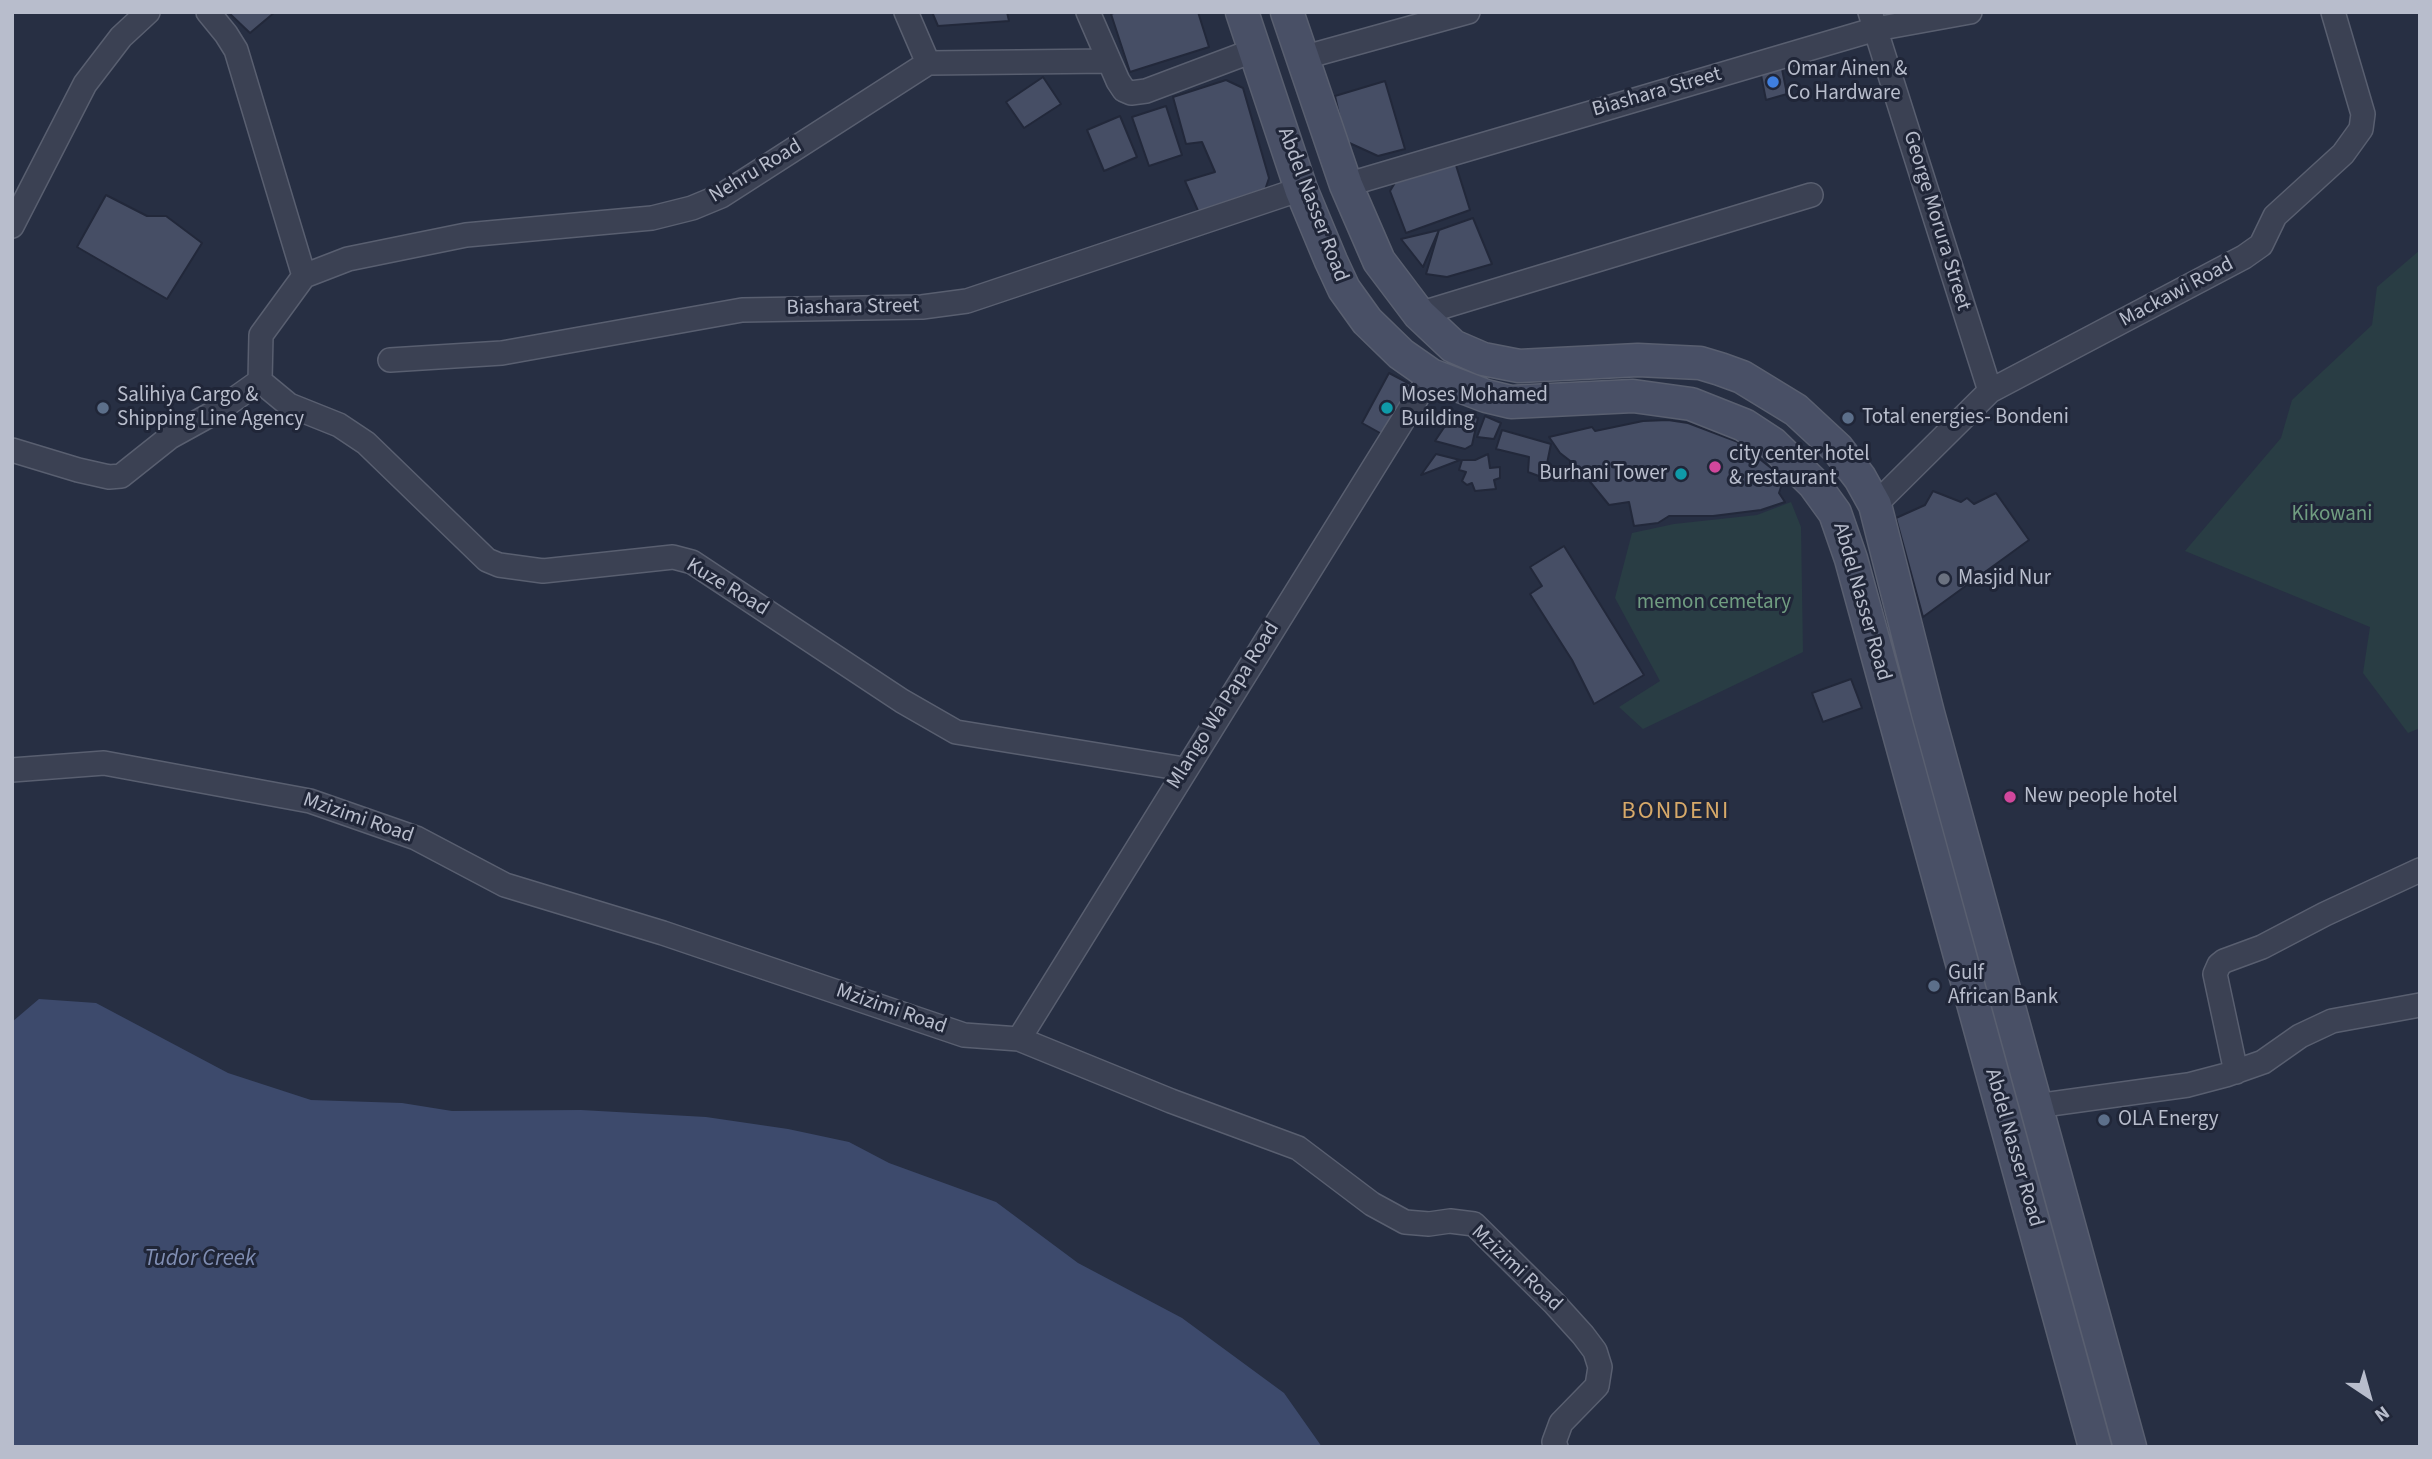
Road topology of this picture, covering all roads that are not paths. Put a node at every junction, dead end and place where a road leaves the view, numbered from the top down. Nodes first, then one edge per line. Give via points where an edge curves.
1 (148, 12) edge
2 (208, 12) edge
3 (906, 12) edge
4 (1088, 12) edge
5 (1242, 12) edge
6 (1287, 12) edge
7 (1468, 12) edge
8 (1970, 12) edge
9 (2333, 12) edge
10 (1873, 21) edge
11 (1255, 50) junction
12 (1302, 58) junction
13 (1109, 61) junction
14 (928, 63) junction
15 (1346, 185) junction
16 (1301, 189) junction
17 (1811, 195) dead end
18 (12, 226) edge
19 (304, 276) junction
20 (1419, 314) junction
21 (390, 360) dead end
22 (1431, 375) junction
23 (260, 381) junction
24 (1990, 391) junction
25 (12, 450) edge
26 (1875, 505) junction
27 (1184, 769) junction
28 (12, 770) edge
29 (2420, 870) edge
30 (2420, 1005) edge
31 (2008, 1007) junction
32 (1976, 1016) junction
33 (1018, 1039) junction
34 (2236, 1072) junction
35 (2036, 1106) junction
36 (2068, 1225) junction
37 (2036, 1227) junction
38 (1556, 1447) edge
39 (2095, 1447) edge
40 (2130, 1447) edge

1 - 18 street via 121,37 85,84
2 - 19 street via 236,50
3 - 14 street
4 - 13 street
5 - 11 main road, Abdel Nasser Road
6 - 12 main road, Abdel Nasser Road
7 - 12 street
8 - 10 street, Biashara Street
9 - 24 street, Mackawi Road via 2363,114 2361,129 2343,154 2275,216 2267,236 2253,251
10 - 15 street, Biashara Street
10 - 24 street, George Morura Street
11 - 13 street via 1138,93 1124,90
11 - 16 main road, Abdel Nasser Road
12 - 15 main road, Abdel Nasser Road
13 - 14 street
14 - 19 street, Nehru Road via 721,196 692,208 652,218 466,235 348,259
15 - 20 main road, Abdel Nasser Road via 1380,261
16 - 21 street, Biashara Street via 967,300 922,307 742,310 502,353
16 - 22 main road, Abdel Nasser Road via 1344,289 1367,321
17 - 20 street
19 - 23 street via 261,335
20 - 26 main road, Abdel Nasser Road via 1453,346 1509,365 1674,361 1700,363 1742,377 1808,419 1850,464
22 - 27 street, Mlango Wa Papa Road
22 - 32 main road, Abdel Nasser Road via 1511,402 1633,396 1691,404 1744,425 1773,444 1814,484 1835,513 1851,559
23 - 25 street via 170,437 121,476 109,477
23 - 27 street, Kuze Road via 289,405 339,425 366,443 487,560 543,571 673,557 692,562 956,732
24 - 26 street, Mackawi Road
26 - 31 main road, Abdel Nasser Road
27 - 33 street, Mlango Wa Papa Road
28 - 33 street, Mzizimi Road via 104,763 310,800 416,838 505,885 964,1035
29 - 34 street via 2219,965 2215,974
30 - 34 street via 2332,1021 2263,1062
31 - 32 main road
31 - 35 main road, Abdel Nasser Road
32 - 37 main road, Abdel Nasser Road
33 - 38 street, Mzizimi Road via 1298,1148 1372,1204 1405,1222 1474,1224 1583,1335 1600,1367 1597,1386 1561,1423
34 - 35 street via 2188,1085
35 - 36 main road, Abdel Nasser Road
36 - 37 main road
36 - 40 main road, Abdel Nasser Road
37 - 39 main road, Abdel Nasser Road

